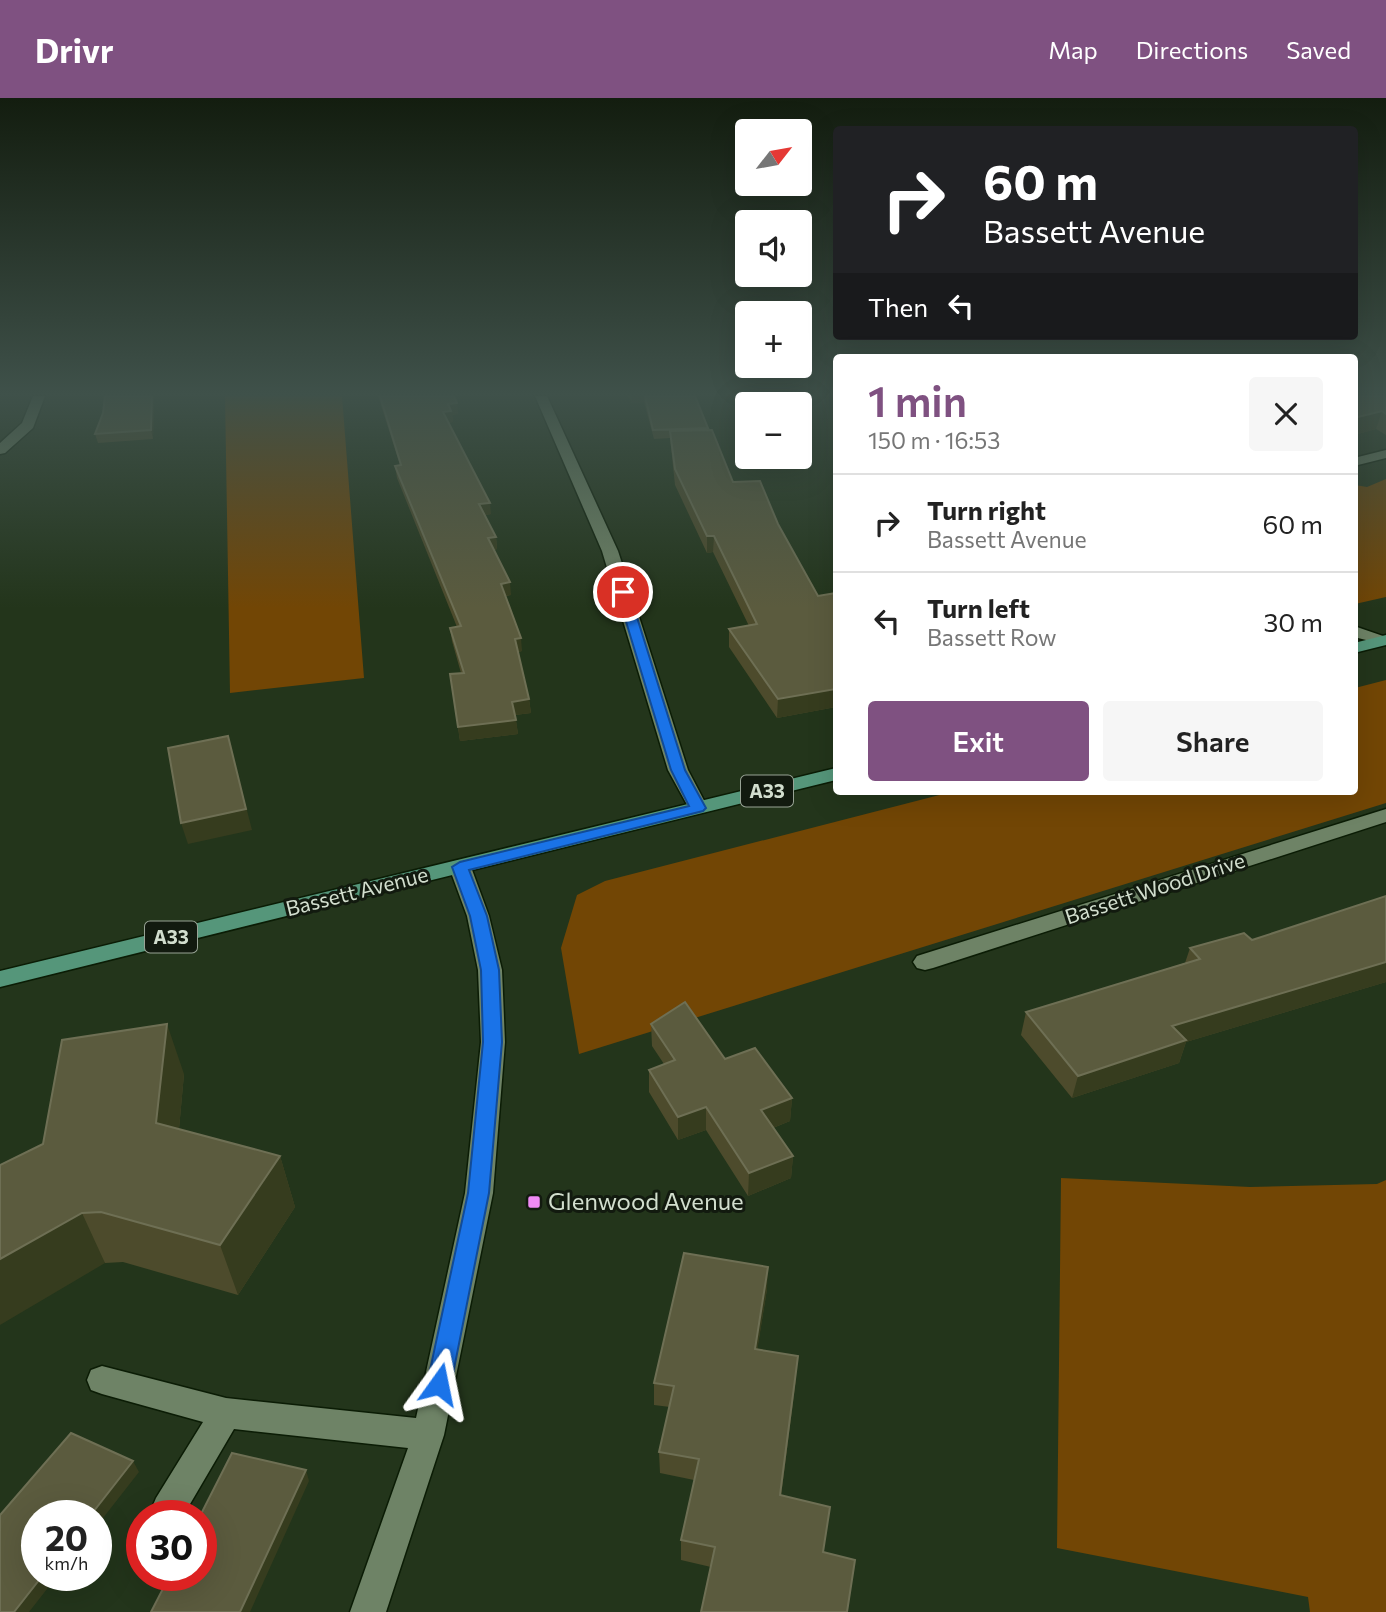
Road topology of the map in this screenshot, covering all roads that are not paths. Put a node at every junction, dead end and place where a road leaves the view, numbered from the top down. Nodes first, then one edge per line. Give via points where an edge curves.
1 (572, 467) edge
2 (1358, 632) edge
3 (1384, 640) edge
4 (1358, 647) edge
5 (833, 775) edge
6 (698, 808) junction
7 (1386, 815) edge
8 (460, 867) junction
9 (925, 962) dead end
10 (0, 979) edge
11 (102, 1380) dead end
12 (226, 1413) junction
13 (428, 1435) junction
14 (174, 1500) edge
15 (369, 1612) edge

1 - 6 street via 610,551 678,770
2 - 3 street
3 - 4 main road
5 - 6 main road, Bassett Avenue / A33
6 - 8 main road, Bassett Avenue / A33
7 - 9 street, Bassett Wood Drive
8 - 10 main road, Bassett Avenue / A33
8 - 13 street via 478,916 490,970 492,1042 479,1193
11 - 12 street
12 - 13 street
12 - 14 street
13 - 15 street

